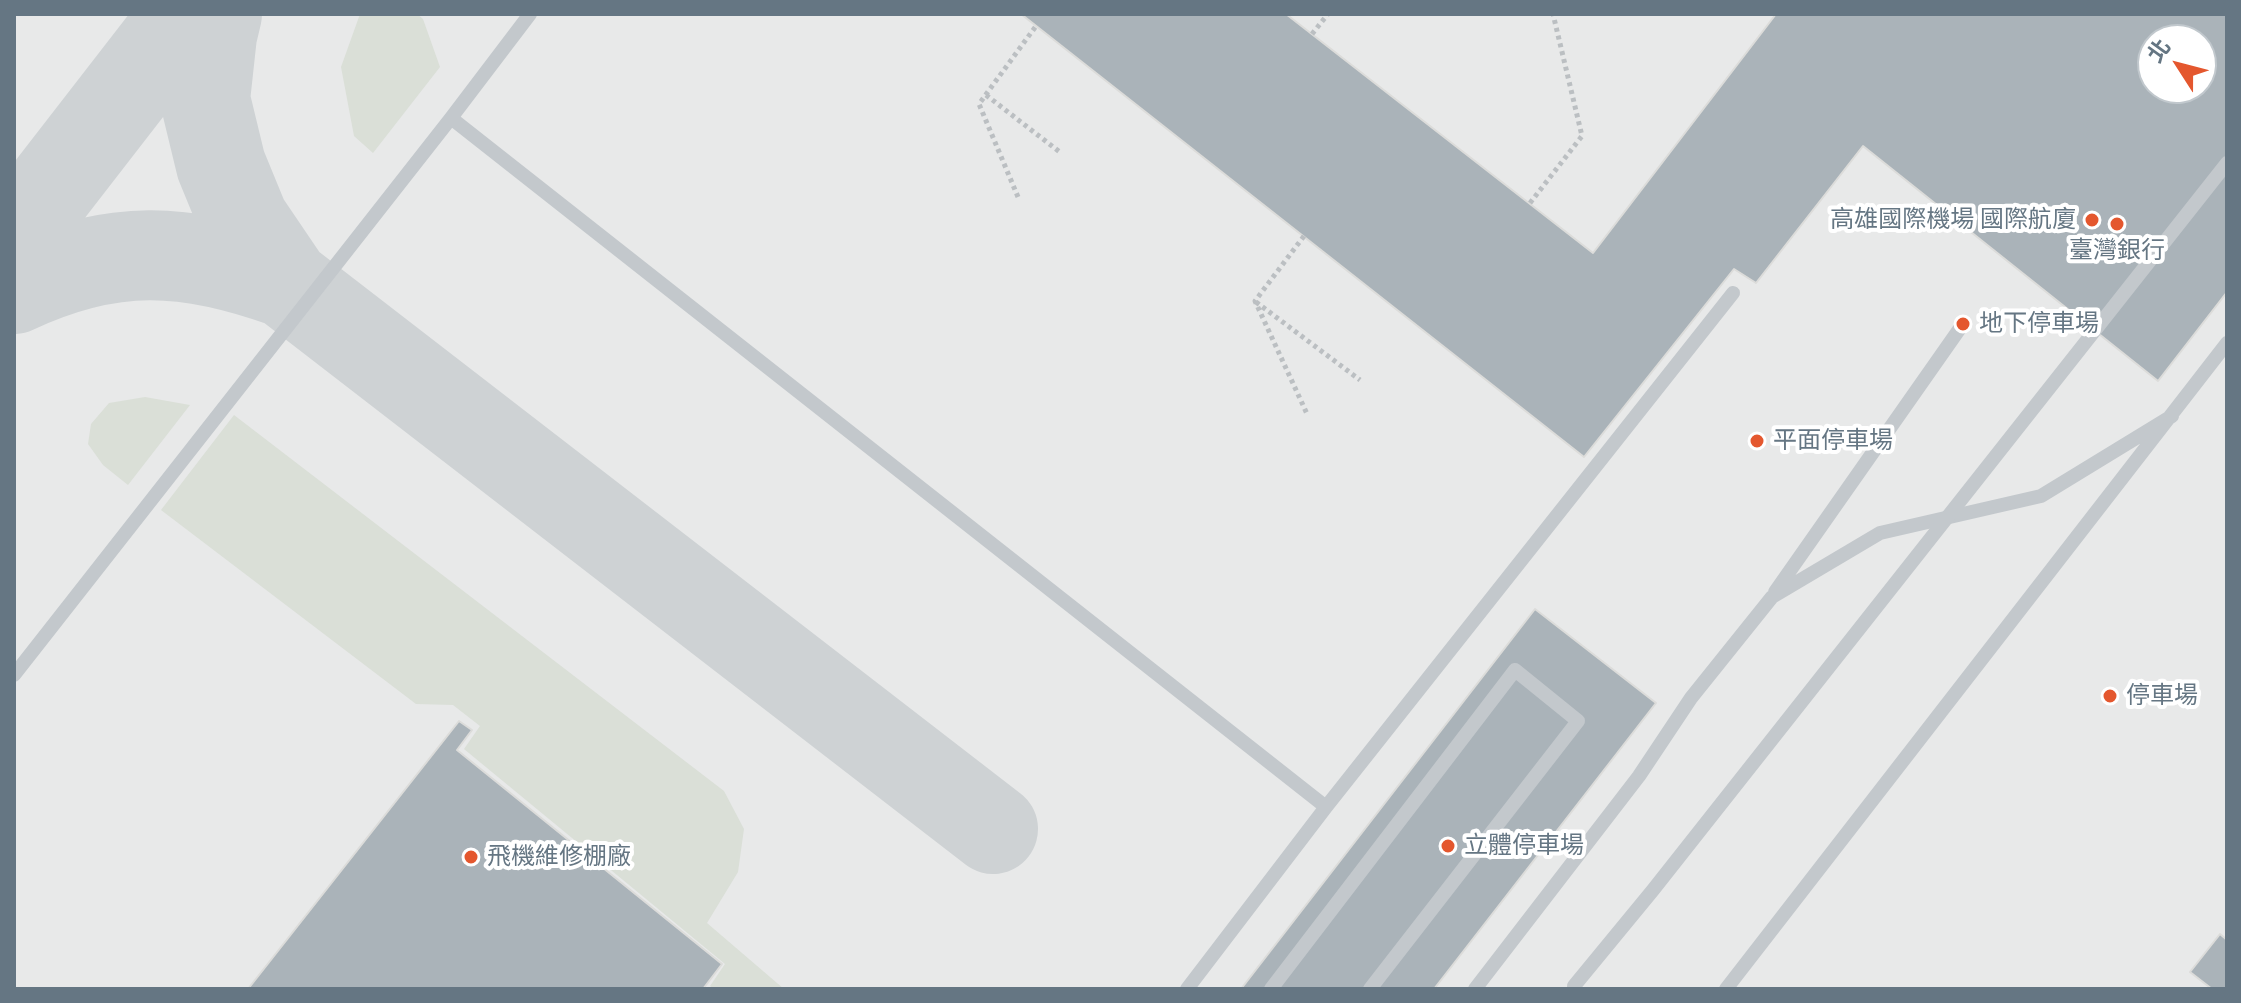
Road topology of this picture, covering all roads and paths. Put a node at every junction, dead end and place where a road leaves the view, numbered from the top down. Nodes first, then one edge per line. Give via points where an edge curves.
1 (530, 14) edge
2 (1328, 14) edge
3 (1553, 14) edge
4 (1036, 26) dead end
5 (1312, 34) dead end
6 (986, 95) junction
7 (451, 118) junction
8 (1061, 153) dead end
9 (2227, 163) edge
10 (1018, 197) dead end
11 (1530, 203) dead end
12 (1304, 236) dead end
13 (1733, 293) dead end
14 (1255, 301) junction
15 (1963, 324) dead end
16 (2227, 343) edge
17 (1360, 380) dead end
18 (1308, 416) dead end
19 (2172, 416) junction
20 (1772, 597) junction
21 (14, 675) edge
22 (1326, 807) junction
23 (1572, 988) edge
24 (1187, 989) edge
25 (1271, 989) edge
26 (1370, 989) edge
27 (1475, 989) edge
28 (1726, 989) edge

1 - 7 lane
2 - 5 path
3 - 11 path via 1582,136
4 - 6 path
6 - 8 path
6 - 10 path via 979,104
7 - 21 lane
7 - 22 lane
9 - 23 lane, bridge
12 - 14 path
13 - 22 lane
14 - 17 path
14 - 18 path
15 - 20 lane
16 - 19 lane
19 - 20 lane via 2041,496 1880,533
19 - 28 lane
20 - 27 lane
22 - 24 lane
25 - 26 lane via 1515,670 1578,721

